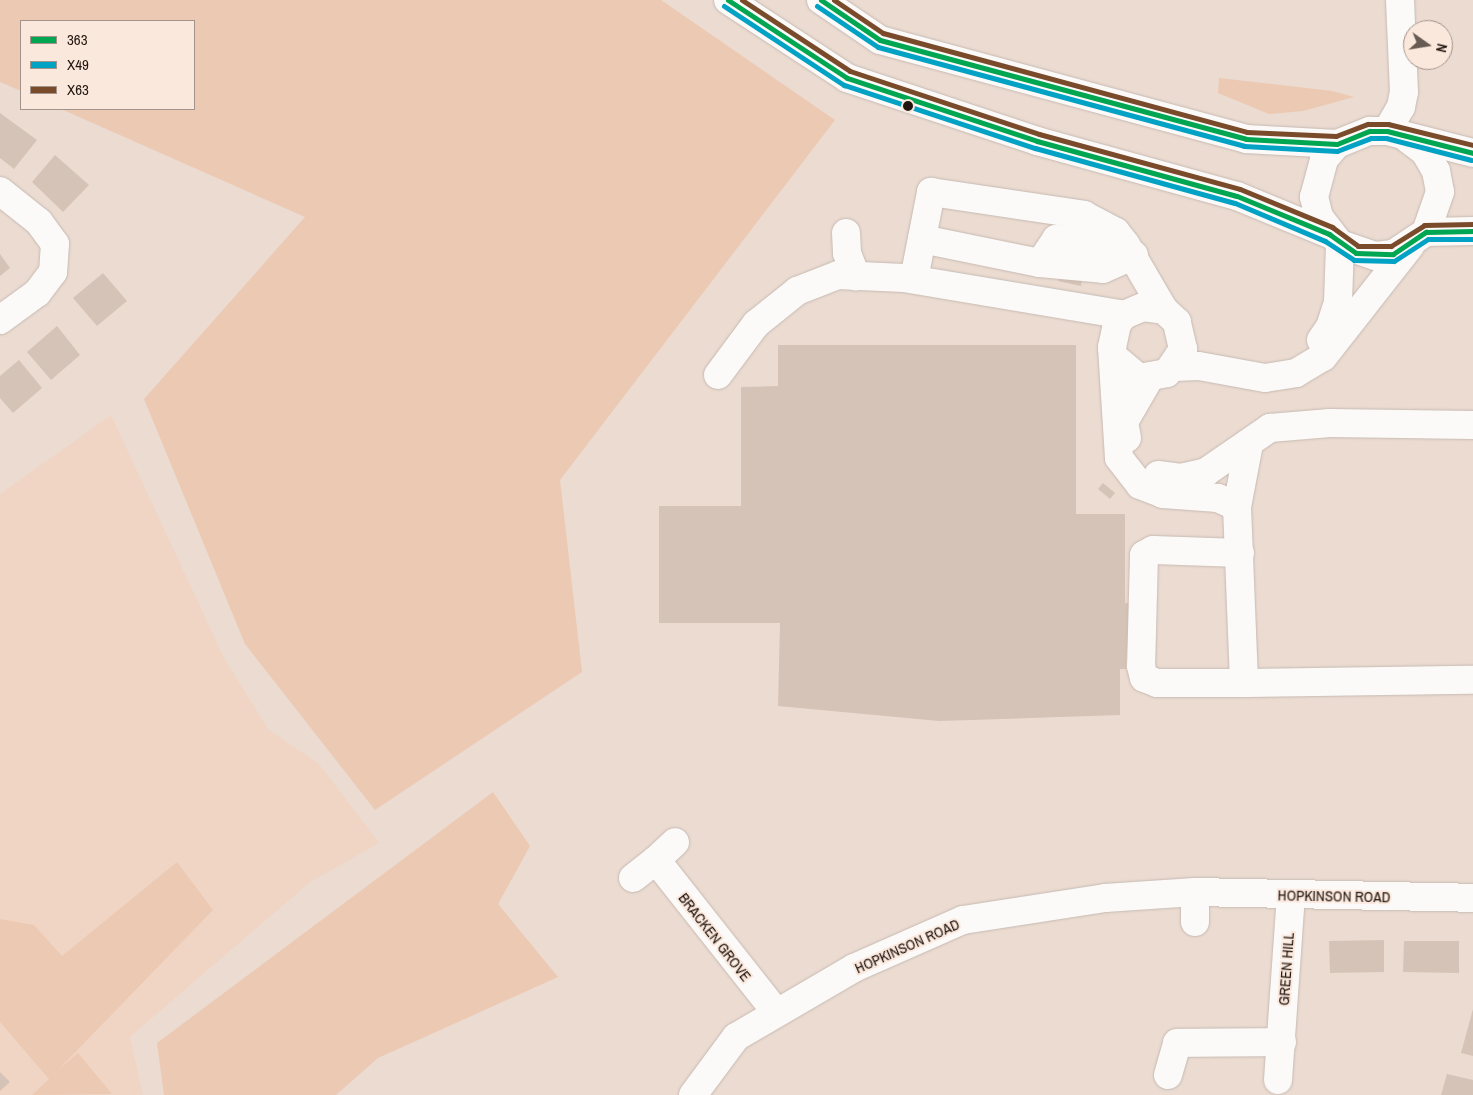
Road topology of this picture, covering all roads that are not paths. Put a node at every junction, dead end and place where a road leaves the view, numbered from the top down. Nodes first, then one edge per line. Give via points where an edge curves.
1 (728, 0) edge
2 (821, 0) edge
3 (1400, 0) edge
4 (1398, 135) junction
5 (1338, 144) junction
6 (1473, 153) edge
7 (0, 191) edge
8 (1473, 231) edge
9 (846, 233) dead end
10 (922, 239) junction
11 (1335, 239) junction
12 (1418, 239) junction
13 (1130, 250) junction
14 (856, 276) junction
15 (914, 280) junction
16 (1124, 315) junction
17 (0, 320) edge
18 (1173, 320) junction
19 (1115, 358) junction
20 (1174, 367) junction
21 (718, 375) dead end
22 (1149, 379) junction
23 (1473, 425) edge
24 (1248, 444) junction
25 (1237, 508) junction
26 (1240, 553) junction
27 (1473, 680) edge
28 (1244, 683) junction
29 (633, 878) dead end
30 (1196, 892) junction
31 (1291, 896) junction
32 (1473, 898) edge
33 (1195, 922) dead end
34 (776, 1012) junction
35 (1282, 1042) junction
36 (1168, 1075) dead end
37 (1278, 1080) dead end
38 (693, 1095) edge

1 - 11 street via 847,78 1037,141 1238,196
2 - 5 street via 880,40 1000,74 1246,139
3 - 4 street via 1404,92
4 - 5 street via 1370,131
4 - 6 street
4 - 12 street via 1425,152 1436,171 1440,192
5 - 11 street via 1324,159 1315,184 1319,217
7 - 17 street via 39,222 55,244 53,272 37,293
8 - 12 street
9 - 14 street via 847,254
10 - 13 street via 1040,262 1056,239
10 - 13 street via 931,192 1084,215 1116,232
10 - 15 street
11 - 12 street via 1375,256
11 - 18 street via 1335,310 1330,328 1309,354 1282,366 1240,364 1204,349
12 - 20 street via 1323,357 1296,373 1265,378 1199,366
13 - 18 street
14 - 15 street
14 - 21 street via 838,275 797,291 756,324
15 - 16 street
16 - 18 street via 1143,307
16 - 19 street via 1112,335
18 - 20 street via 1183,349
19 - 22 street via 1129,374
19 - 25 street via 1114,419 1119,458 1140,484 1163,494 1218,498
20 - 22 street
22 - 24 street via 1124,422 1128,446 1144,466 1159,476 1182,478 1206,472
23 - 24 street via 1321,424 1270,428
24 - 25 street
25 - 26 street
26 - 28 street
26 - 28 street via 1153,550 1144,555 1141,666 1144,678 1157,683
27 - 28 street
29 - 34 street, BRACKEN GROVE via 665,851
30 - 31 street, HOPKINSON ROAD
30 - 33 street
30 - 34 street, HOPKINSON ROAD via 1105,898 963,920 854,968
31 - 32 street, HOPKINSON ROAD
31 - 35 street, GREEN HILL
34 - 38 street, HOPKINSON ROAD via 736,1037
35 - 36 street via 1177,1044
35 - 37 street, GREEN HILL

